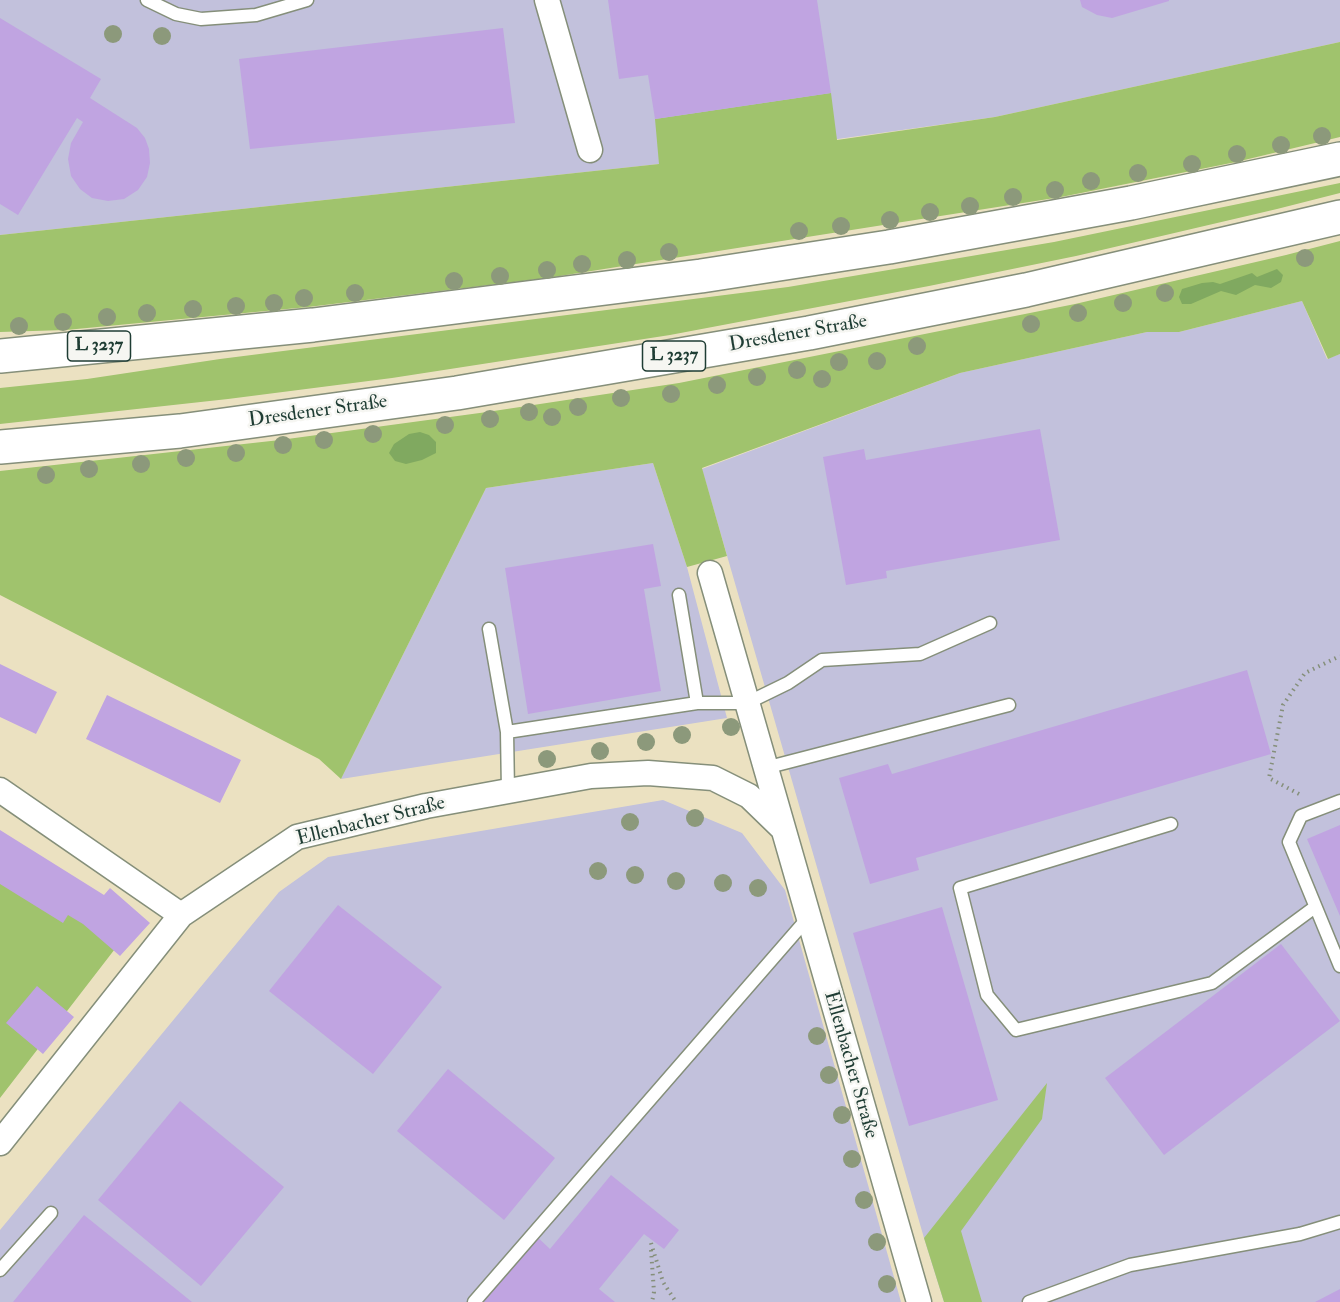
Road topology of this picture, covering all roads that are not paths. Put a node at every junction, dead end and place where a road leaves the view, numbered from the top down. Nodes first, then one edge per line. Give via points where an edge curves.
1 (147, 0) edge
2 (307, 0) edge
3 (547, 0) edge
4 (590, 150) dead end
5 (1340, 159) edge
6 (1340, 217) edge
7 (0, 356) edge
8 (0, 447) edge
9 (710, 573) dead end
10 (679, 595) dead end
11 (990, 623) dead end
12 (489, 628) dead end
13 (697, 703) junction
14 (747, 703) junction
15 (1009, 705) dead end
16 (507, 732) junction
17 (765, 768) junction
18 (0, 790) edge
19 (508, 791) junction
20 (1340, 801) edge
21 (1171, 824) dead end
22 (782, 828) junction
23 (1315, 907) junction
24 (181, 915) junction
25 (807, 919) junction
26 (1340, 966) edge
27 (0, 1143) edge
28 (51, 1213) dead end
29 (1340, 1222) edge
30 (0, 1270) edge
31 (474, 1302) edge
32 (918, 1302) edge
33 (1029, 1302) edge

1 - 2 lane via 176,14 201,19 256,15
3 - 4 street
5 - 7 main road, L 3237 via 935,239 701,276 313,325
6 - 8 main road, Dresdener Straße / L 3237 via 1026,290 810,333 446,394 180,431
9 - 14 street, Ellenbacher Straße
10 - 13 lane
11 - 14 lane via 920,654 822,660 788,683
12 - 16 lane
13 - 14 lane
13 - 16 lane
14 - 17 street, Ellenbacher Straße
15 - 17 lane
16 - 19 lane
17 - 22 street, Ellenbacher Straße
18 - 24 street
19 - 22 street, Ellenbacher Straße via 591,776 648,773 713,778 749,796
19 - 24 street, Ellenbacher Straße via 297,837
20 - 23 lane via 1301,816 1289,842
21 - 23 lane via 960,888 987,995 1016,1030 1212,983
22 - 25 street, Ellenbacher Straße
23 - 26 lane
24 - 27 street, Ellenbacher Straße
25 - 31 lane
25 - 32 street, Ellenbacher Straße
28 - 30 lane
29 - 33 lane via 1300,1234 1130,1265

